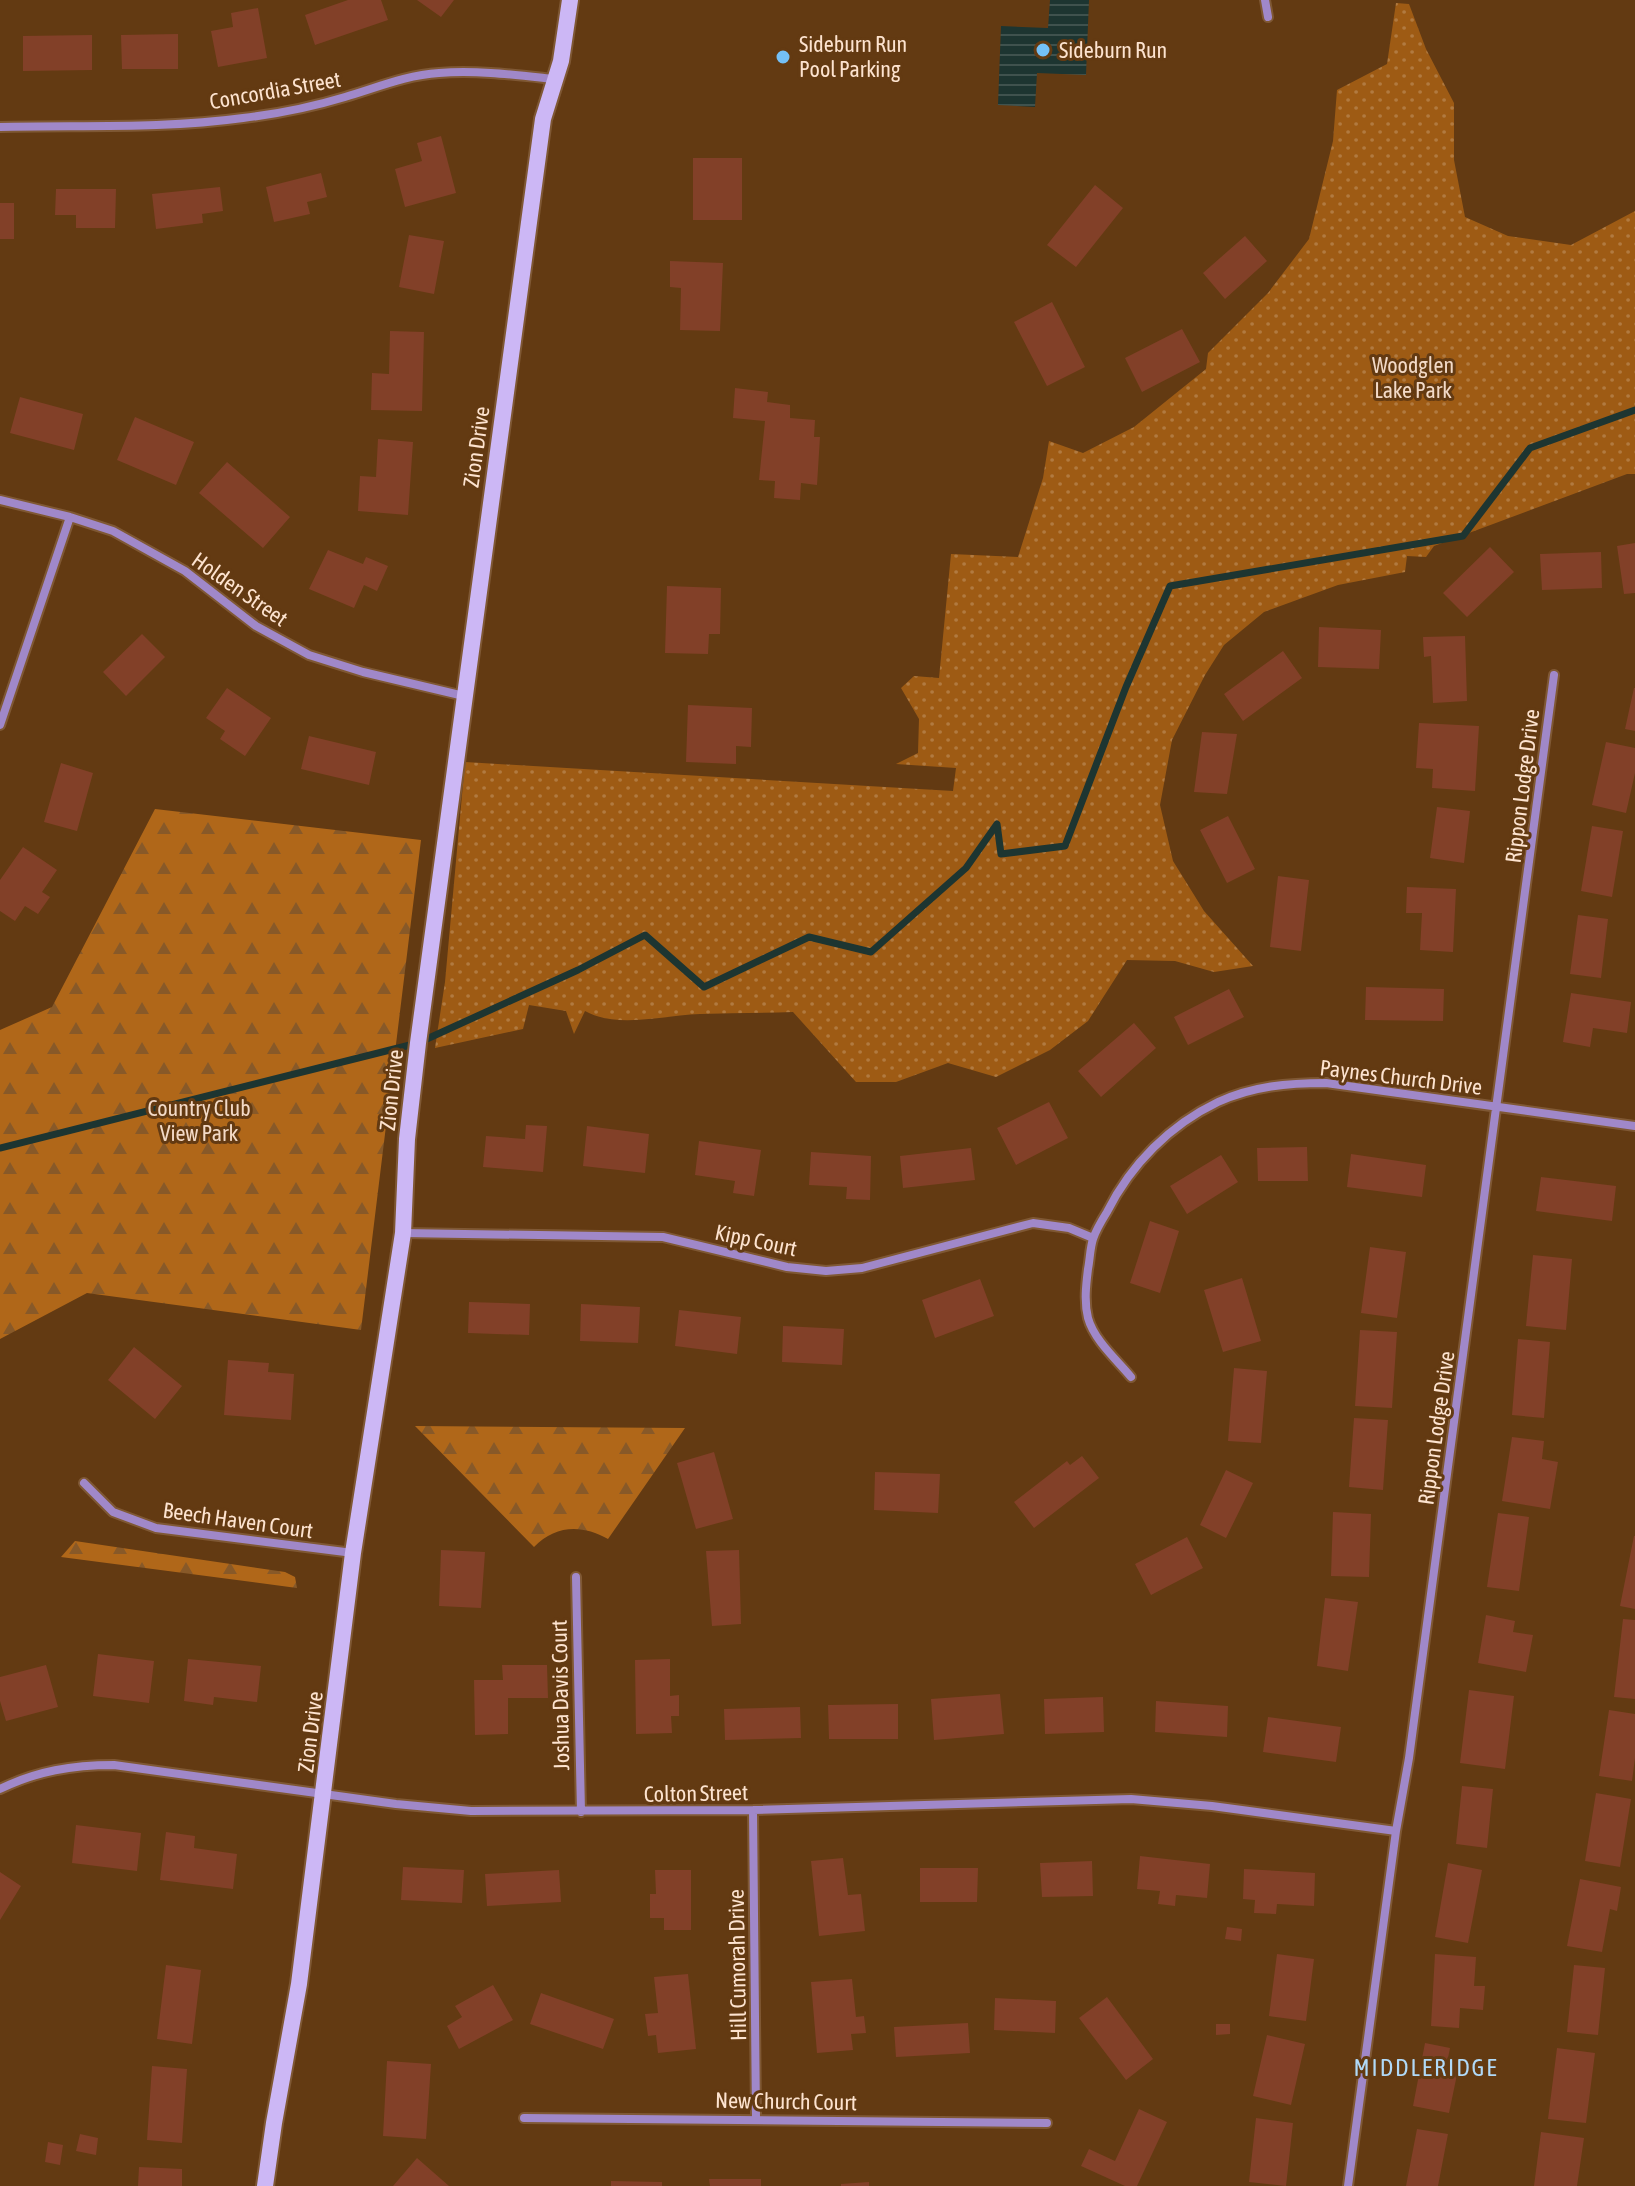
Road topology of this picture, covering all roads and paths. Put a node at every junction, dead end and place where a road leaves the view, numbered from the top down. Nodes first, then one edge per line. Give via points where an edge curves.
1 (570, 0) edge
2 (1265, 0) edge
3 (1268, 17) dead end
4 (554, 79) junction
5 (0, 127) edge
6 (0, 500) edge
7 (70, 517) junction
8 (1554, 675) dead end
9 (464, 696) junction
10 (0, 725) edge
11 (1498, 1108) junction
12 (1635, 1126) edge
13 (403, 1233) junction
14 (1093, 1238) junction
15 (1131, 1377) dead end
16 (84, 1483) dead end
17 (353, 1553) junction
18 (576, 1577) dead end
19 (0, 1789) edge
20 (325, 1794) junction
21 (753, 1810) junction
22 (581, 1812) junction
23 (1396, 1831) junction
24 (524, 2118) dead end
25 (756, 2119) junction
26 (1047, 2123) dead end
27 (265, 2186) edge
28 (1348, 2186) edge

1 - 4 main road, Zion Drive
2 - 3 street
4 - 5 street, Concordia Street via 438,73 242,119
4 - 9 main road, Zion Drive via 543,119
6 - 7 street, Holden Street
7 - 9 street, Holden Street via 148,549 256,626 309,655
7 - 10 street
8 - 11 street, Rippon Lodge Drive
9 - 13 main road, Zion Drive via 407,1139
11 - 12 street, Paynes Church Drive
11 - 14 street, Paynes Church Drive via 1326,1083 1255,1089 1201,1112 1153,1147 1131,1172
11 - 23 street, Rippon Lodge Drive
13 - 14 street, Kipp Court via 663,1237 787,1267 826,1271 862,1268 1033,1223
13 - 17 main road, Zion Drive
14 - 15 street, Paynes Church Drive via 1085,1288 1088,1318
16 - 17 street, Beech Haven Court via 113,1512 156,1528
17 - 20 main road, Zion Drive
18 - 22 street, Joshua Davis Court
19 - 20 street, Colton Street via 44,1771 114,1765
20 - 22 street, Colton Street via 471,1811
20 - 27 main road, Zion Drive
21 - 22 street, Colton Street
21 - 23 street, Colton Street via 1131,1799
21 - 25 street, Hill Cumorah Drive
23 - 28 street, Rippon Lodge Drive
24 - 25 street, New Church Court
25 - 26 street, New Church Court

